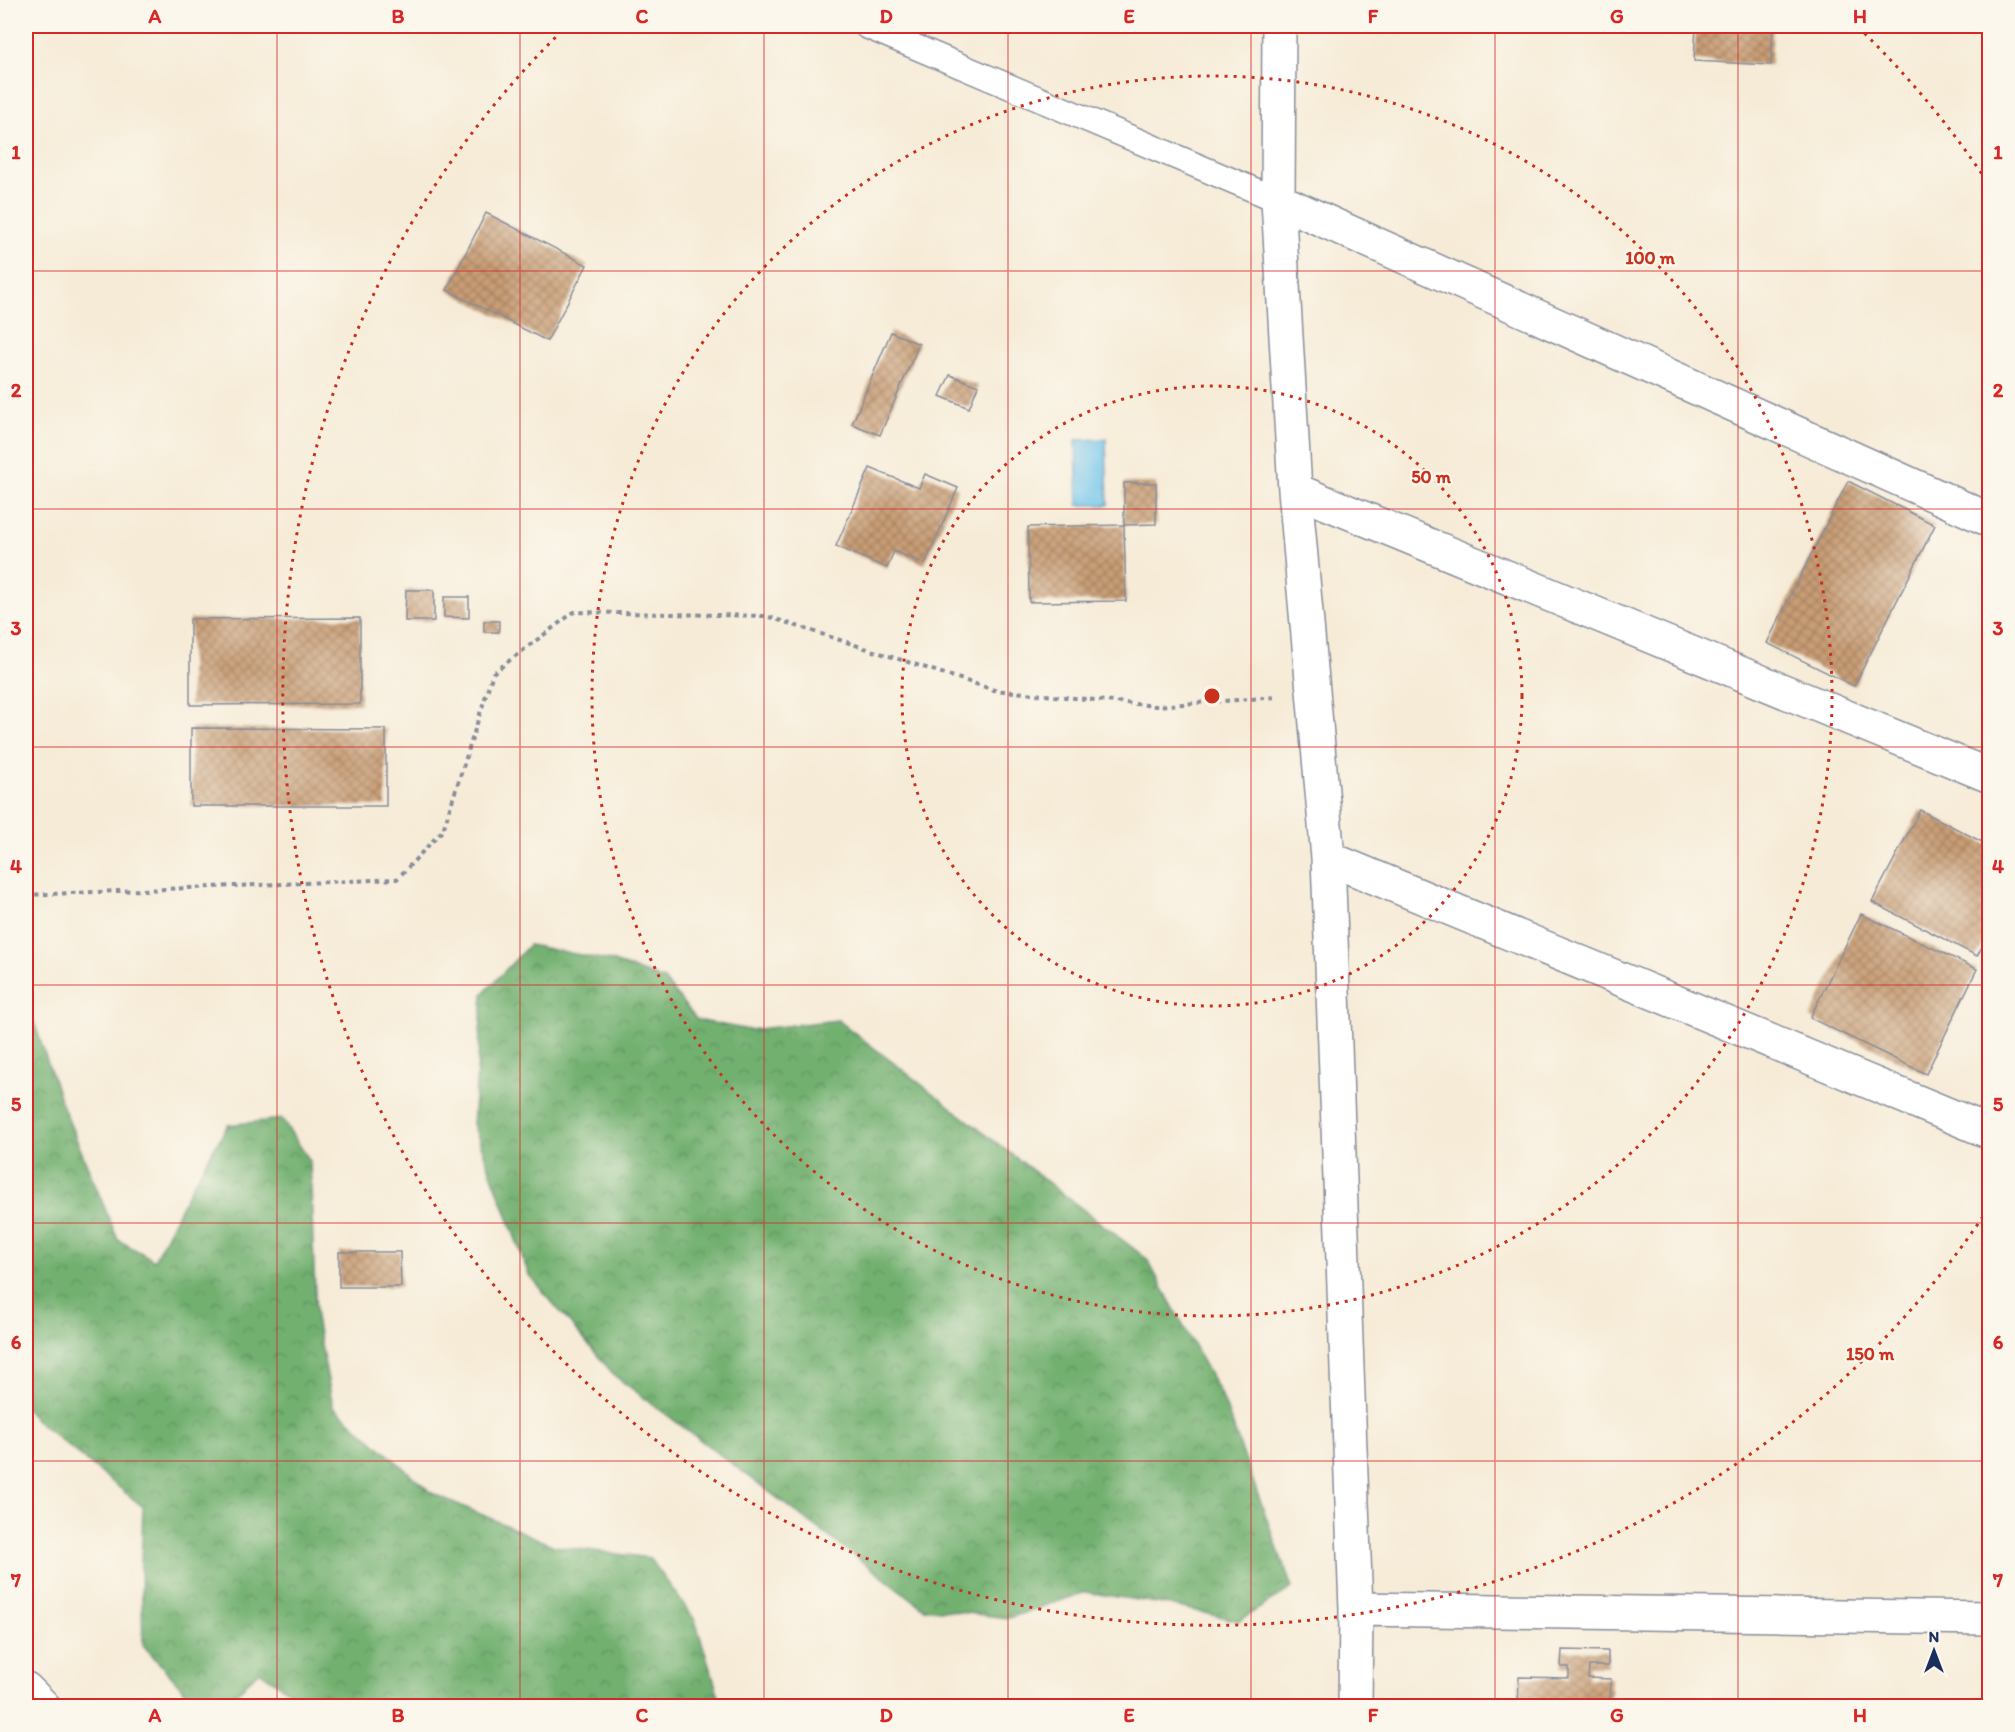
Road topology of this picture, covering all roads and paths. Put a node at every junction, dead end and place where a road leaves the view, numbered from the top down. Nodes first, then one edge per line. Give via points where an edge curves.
1 (866, 26) edge
2 (1279, 26) edge
3 (1278, 200) junction
4 (1295, 490) junction
5 (1989, 520) edge
6 (1313, 694) junction
7 (1989, 776) edge
8 (1328, 858) junction
9 (26, 895) edge
10 (1989, 1132) edge
11 (1356, 1609) junction
12 (1989, 1618) edge
13 (26, 1689) edge
14 (43, 1707) edge
15 (1355, 1707) edge

1 - 3 lane
2 - 3 street
3 - 4 street
3 - 5 street
4 - 6 street
4 - 7 street
6 - 8 street
6 - 9 path via 1156,706 994,690 766,616 573,612 493,673 443,830 398,879
8 - 10 street
8 - 11 street
11 - 12 street
11 - 15 street
13 - 14 street

